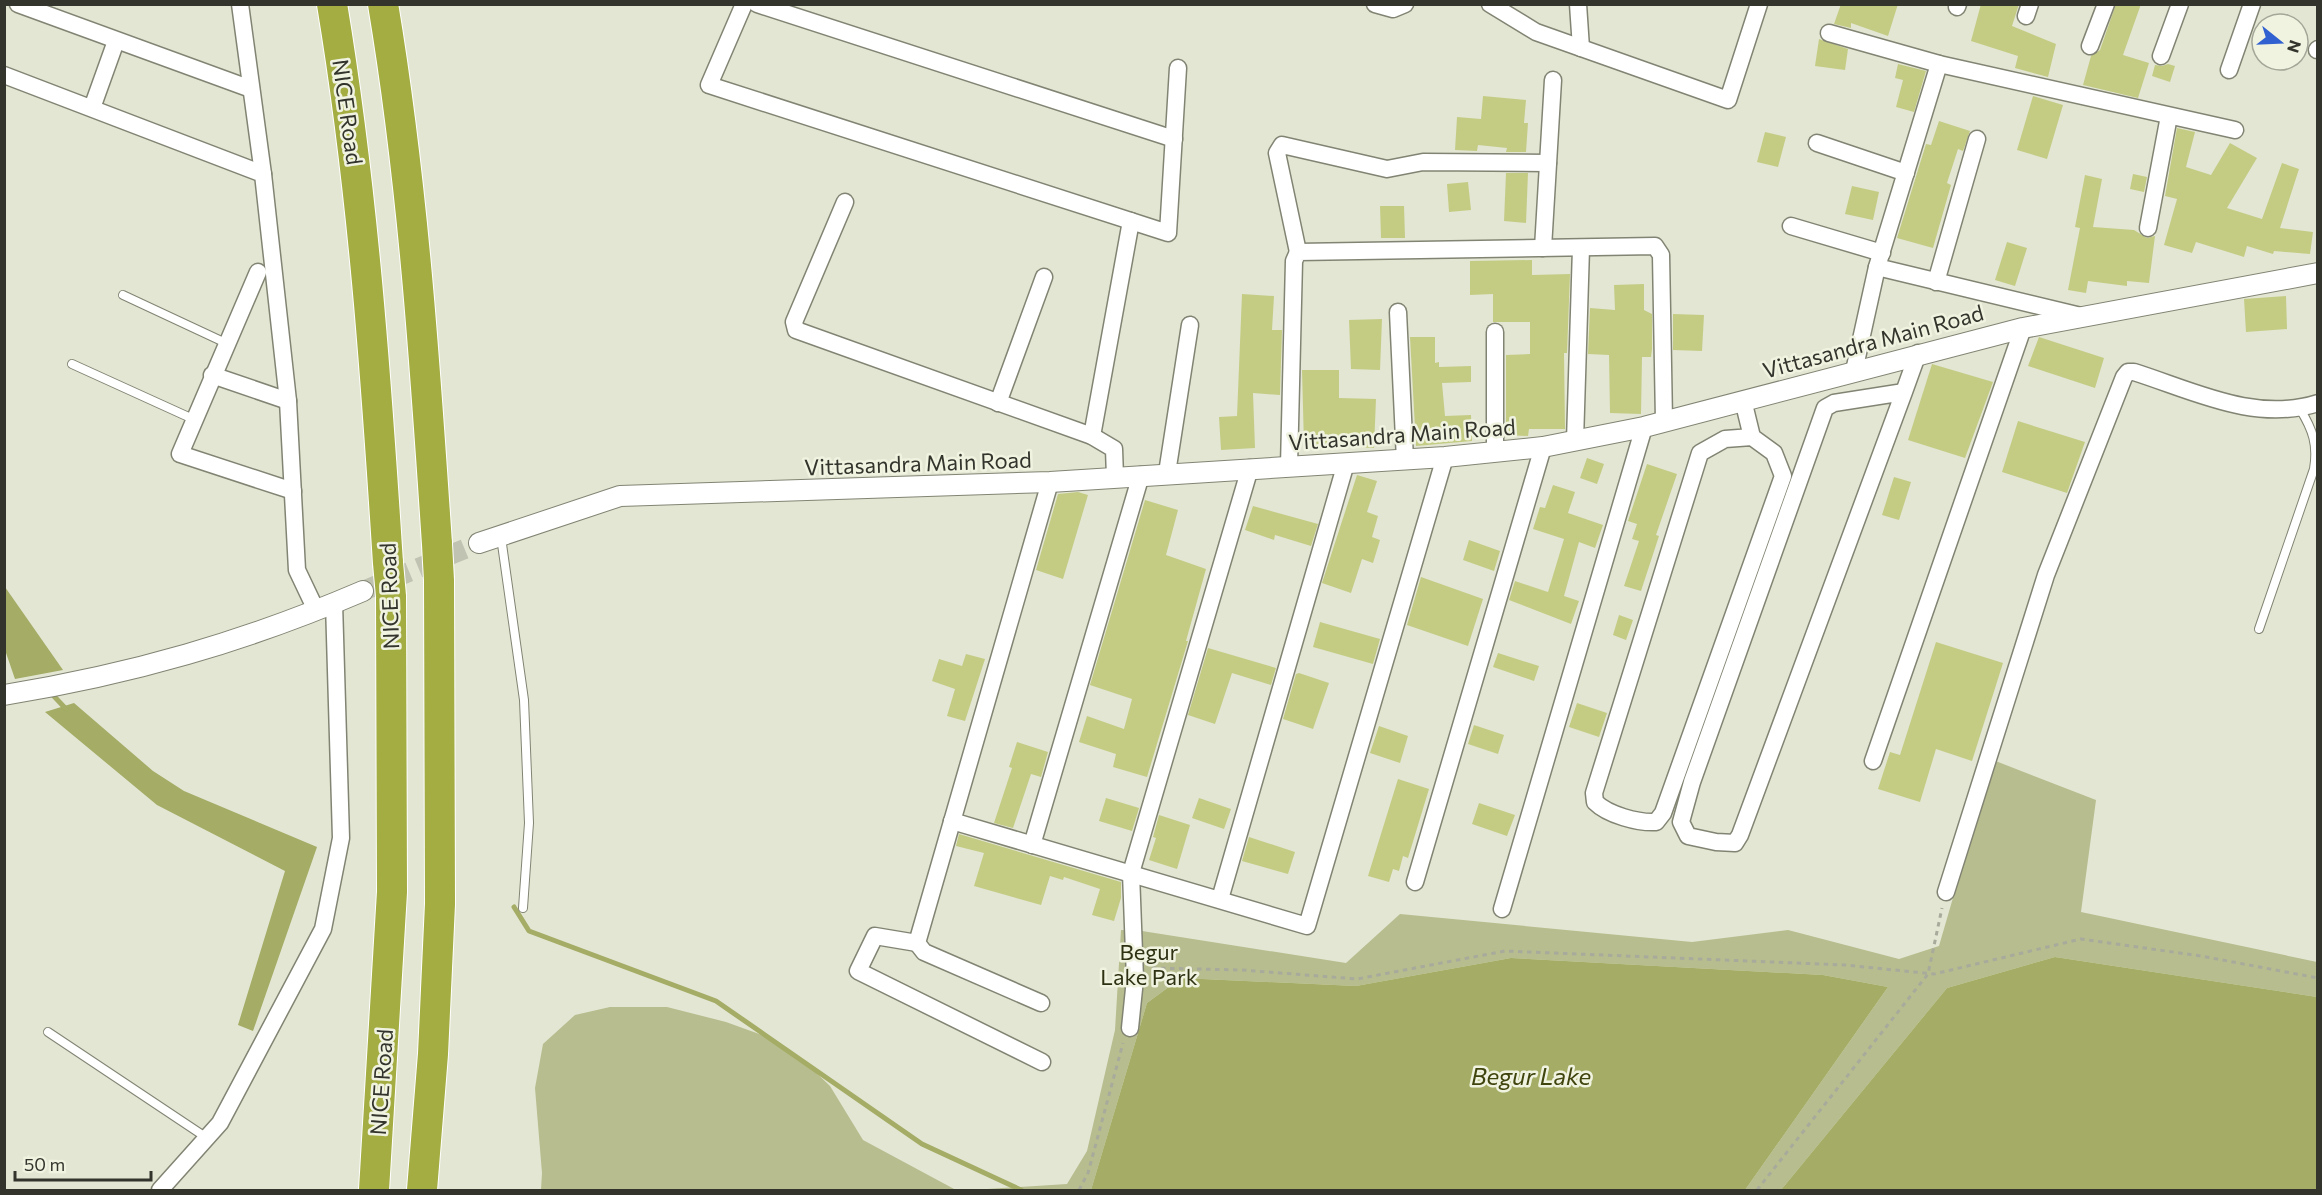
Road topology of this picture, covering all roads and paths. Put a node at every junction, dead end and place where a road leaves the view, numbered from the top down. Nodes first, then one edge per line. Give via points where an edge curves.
1 (18, 4) edge
2 (240, 4) edge
3 (332, 4) edge
4 (384, 4) edge
5 (744, 4) edge
6 (758, 4) edge
7 (1375, 4) edge
8 (1405, 4) edge
9 (1490, 4) edge
10 (1578, 4) edge
11 (1759, 4) edge
12 (2106, 4) edge
13 (2180, 4) edge
14 (2252, 4) edge
15 (1829, 33) dead end
16 (116, 41) junction
17 (2090, 46) dead end
18 (1581, 48) junction
19 (2162, 57) dead end
20 (1939, 64) junction
21 (1178, 68) dead end
22 (2229, 69) dead end
23 (4, 75) edge
24 (1553, 80) dead end
25 (251, 89) junction
26 (92, 108) junction
27 (2169, 116) junction
28 (2235, 130) dead end
29 (1977, 138) dead end
30 (1174, 139) junction
31 (1817, 143) dead end
32 (1548, 163) junction
33 (1906, 173) junction
34 (263, 174) junction
35 (845, 202) dead end
36 (1131, 221) junction
37 (1791, 225) dead end
38 (2148, 228) dead end
39 (1543, 248) junction
40 (1581, 248) junction
41 (1298, 252) junction
42 (1880, 260) junction
43 (258, 272) dead end
44 (2318, 273) edge
45 (1044, 277) dead end
46 (1936, 282) junction
47 (123, 295) dead end
48 (1398, 312) dead end
49 (2082, 316) junction
50 (1190, 325) dead end
51 (2023, 328) junction
52 (1495, 332) dead end
53 (228, 344) junction
54 (1918, 353) junction
55 (72, 364) dead end
56 (1854, 371) junction
57 (212, 375) junction
58 (1904, 392) junction
59 (1743, 400) junction
60 (288, 401) junction
61 (998, 403) junction
62 (2318, 403) edge
63 (2300, 409) junction
64 (194, 419) junction
65 (1664, 421) junction
66 (1644, 427) junction
67 (1092, 436) junction
68 (1752, 437) junction
69 (1575, 441) junction
70 (1543, 447) junction
71 (1495, 452) junction
72 (1445, 457) junction
73 (1405, 460) junction
74 (1346, 463) junction
75 (1289, 466) junction
76 (1250, 468) junction
77 (1167, 473) junction
78 (1141, 475) junction
79 (1115, 477) junction
80 (1050, 482) junction
81 (293, 490) junction
82 (501, 536) junction
83 (479, 543) tunnel mouth
84 (377, 594) junction
85 (325, 606) junction
86 (2259, 629) dead end
87 (4, 695) edge
88 (1873, 761) dead end
89 (952, 821) junction
90 (1032, 845) junction
91 (1131, 873) junction
92 (1415, 882) dead end
93 (1946, 892) joint
94 (1220, 899) junction
95 (524, 908) dead end
96 (1502, 909) dead end
97 (917, 943) junction
98 (1143, 968) dead end
99 (1928, 974) junction
100 (2318, 978) edge
101 (1041, 1003) dead end
102 (48, 1032) dead end
103 (1127, 1032) joint
104 (1042, 1062) dead end
105 (207, 1138) junction
106 (160, 1191) edge
107 (374, 1191) edge
108 (422, 1191) edge
109 (1079, 1191) edge
110 (1757, 1191) edge

1 - 16 street
2 - 25 street
3 - 84 highway, NICE Road, bridge via 348,100 371,305 388,563
4 - 108 highway, bridge via 398,90 419,285 439,580 440,904
5 - 36 street via 709,86
6 - 30 street
7 - 8 street via 1393,9
9 - 18 street via 1536,32
10 - 18 street
11 - 18 street via 1728,100
12 - 17 street
13 - 19 street
14 - 22 street
15 - 20 street
16 - 25 street
16 - 26 street
20 - 27 street
20 - 33 street
21 - 30 street
23 - 26 street
24 - 32 street
25 - 34 street
26 - 34 street
27 - 28 street
27 - 38 street
29 - 46 street
30 - 36 street via 1168,233
31 - 33 street
32 - 39 street
32 - 41 street via 1422,162 1387,169 1282,145 1277,153
33 - 42 street
34 - 60 street
35 - 61 street via 794,322 796,330
36 - 67 street
37 - 42 street
39 - 40 street
39 - 41 street
40 - 65 street via 1659,249
40 - 69 street
41 - 75 street via 1294,261
42 - 46 street
42 - 56 street
43 - 53 street
44 - 49 street, Vittasandra Main Road
45 - 61 street
46 - 49 street
47 - 53 lane
48 - 73 street
49 - 51 street, Vittasandra Main Road
50 - 77 street
51 - 54 street, Vittasandra Main Road
51 - 88 street
52 - 71 street
53 - 57 street
54 - 56 street, Vittasandra Main Road
54 - 58 street
55 - 64 lane
56 - 59 street, Vittasandra Main Road
57 - 60 street
57 - 64 street
58 - 58 street via 1825,408 1692,782 1681,822 1688,836 1734,843 1740,835
59 - 65 street, Vittasandra Main Road
59 - 68 street
60 - 81 street
61 - 67 street
62 - 63 street
63 - 86 lane via 2313,431 2314,469
63 - 93 street via 2248,409 2134,372 2124,377 2046,574
64 - 81 street via 180,454
65 - 66 street, Vittasandra Main Road
66 - 69 street, Vittasandra Main Road
66 - 96 street
67 - 79 street via 1114,449
68 - 68 street via 1774,453 1783,476 1663,813 1656,822 1647,822 1601,809 1594,793 1700,453 1725,438
69 - 70 street, Vittasandra Main Road
70 - 71 street, Vittasandra Main Road
70 - 92 street
71 - 72 street, Vittasandra Main Road
72 - 73 street, Vittasandra Main Road
72 - 94 street via 1308,926
73 - 74 street, Vittasandra Main Road
74 - 75 street, Vittasandra Main Road
74 - 94 street
75 - 76 street, Vittasandra Main Road
76 - 77 street, Vittasandra Main Road
76 - 91 street
77 - 78 street, Vittasandra Main Road
78 - 79 street, Vittasandra Main Road
78 - 90 street
79 - 80 street, Vittasandra Main Road
80 - 82 street, Vittasandra Main Road via 620,496
80 - 89 street
81 - 85 street via 297,570
82 - 83 street, Vittasandra Main Road
82 - 95 lane via 524,700 529,824
84 - 85 street
84 - 107 highway, NICE Road via 392,892
85 - 87 street via 211,649 61,686
85 - 105 street via 341,838 323,929 220,1123
89 - 90 street
89 - 97 street
90 - 91 street
91 - 94 street
91 - 103 street via 1135,980
93 - 99 path
97 - 101 street via 924,952
97 - 104 street via 875,936 858,971
98 - 99 path via 1242,970 1357,979 1505,951 1845,965
99 - 100 path via 2081,939
99 - 110 path
102 - 105 lane
103 - 109 path via 1088,1173
105 - 106 street

